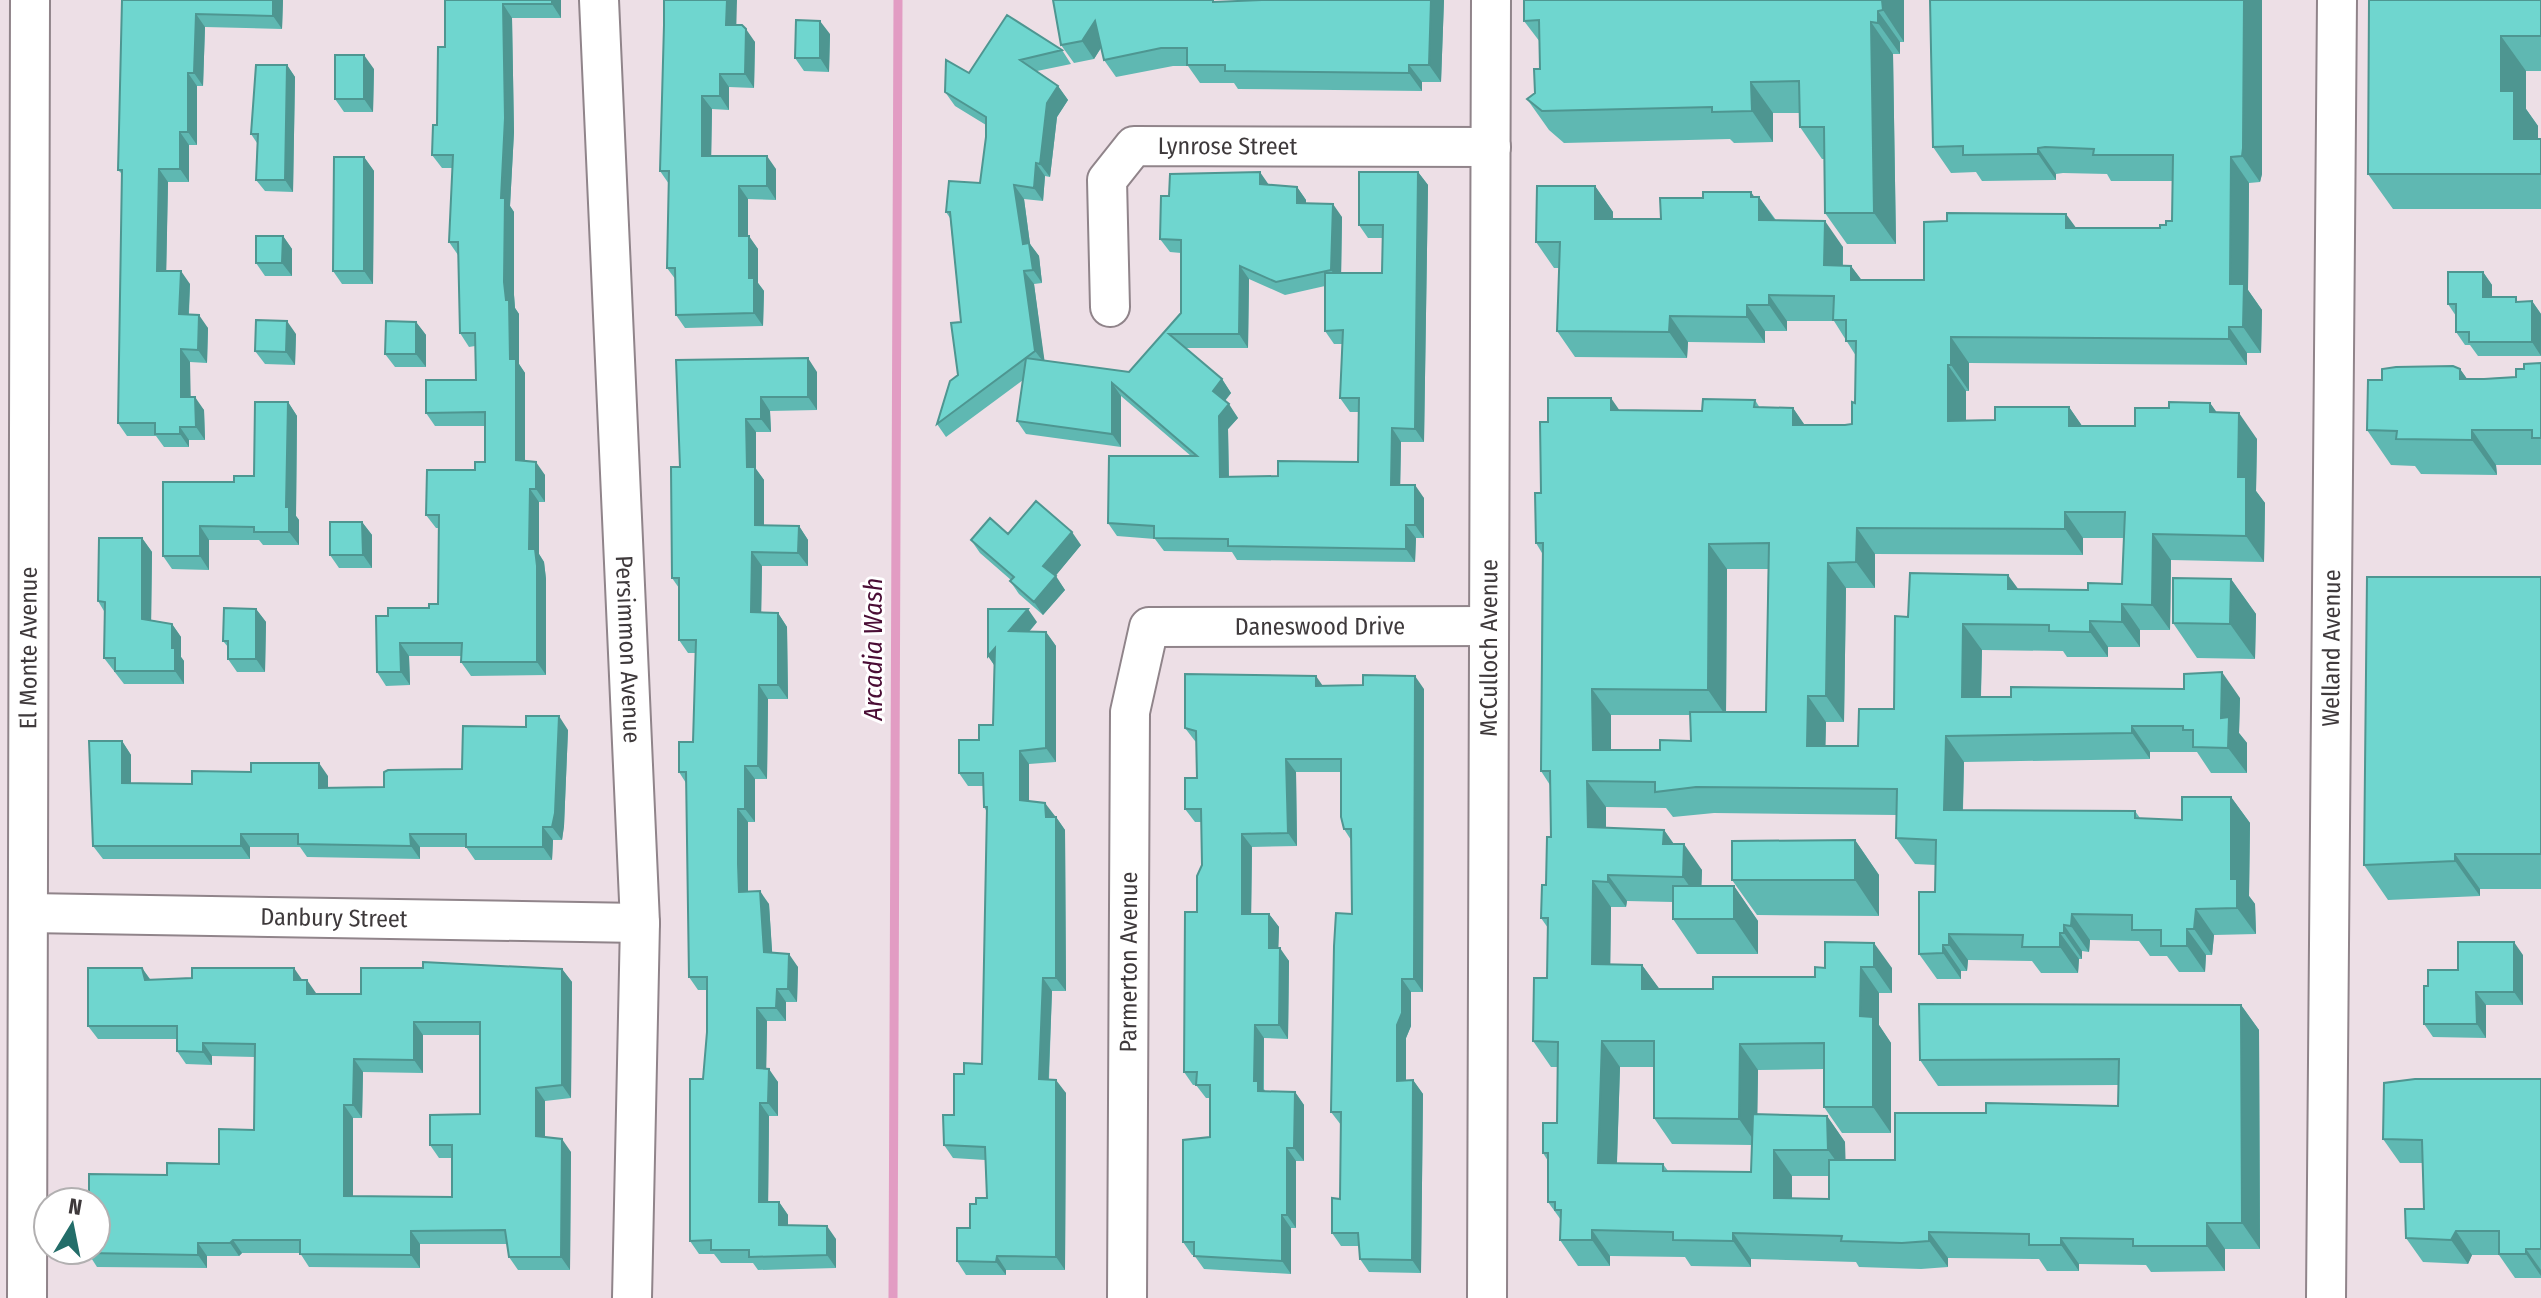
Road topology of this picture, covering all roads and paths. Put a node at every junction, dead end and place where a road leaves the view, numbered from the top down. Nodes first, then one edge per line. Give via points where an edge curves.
1 (30, 0) edge
2 (599, 0) edge
3 (1491, 0) edge
4 (2337, 0) edge
5 (14, 60) edge
6 (1491, 147) junction
7 (1110, 307) dead end
8 (15, 385) edge
9 (1489, 626) junction
10 (1149, 627) joint
11 (14, 768) edge
12 (28, 913) junction
13 (640, 923) junction
14 (27, 1298) edge
15 (632, 1298) edge
16 (1127, 1298) edge
17 (1487, 1298) edge
18 (2326, 1298) edge

1 - 5 street, El Monte Avenue
2 - 13 street, Persimmon Avenue
3 - 6 street, McCulloch Avenue
4 - 18 street, Welland Avenue
5 - 8 street, El Monte Avenue
6 - 7 street, Lynrose Street via 1134,146 1107,180
6 - 9 street, McCulloch Avenue
8 - 11 street, El Monte Avenue
9 - 10 street, Daneswood Drive
9 - 17 street, McCulloch Avenue
10 - 16 street, Parmerton Avenue via 1130,712
11 - 12 street, El Monte Avenue
12 - 13 street, Danbury Street
12 - 14 street, El Monte Avenue
13 - 15 street, Persimmon Avenue

